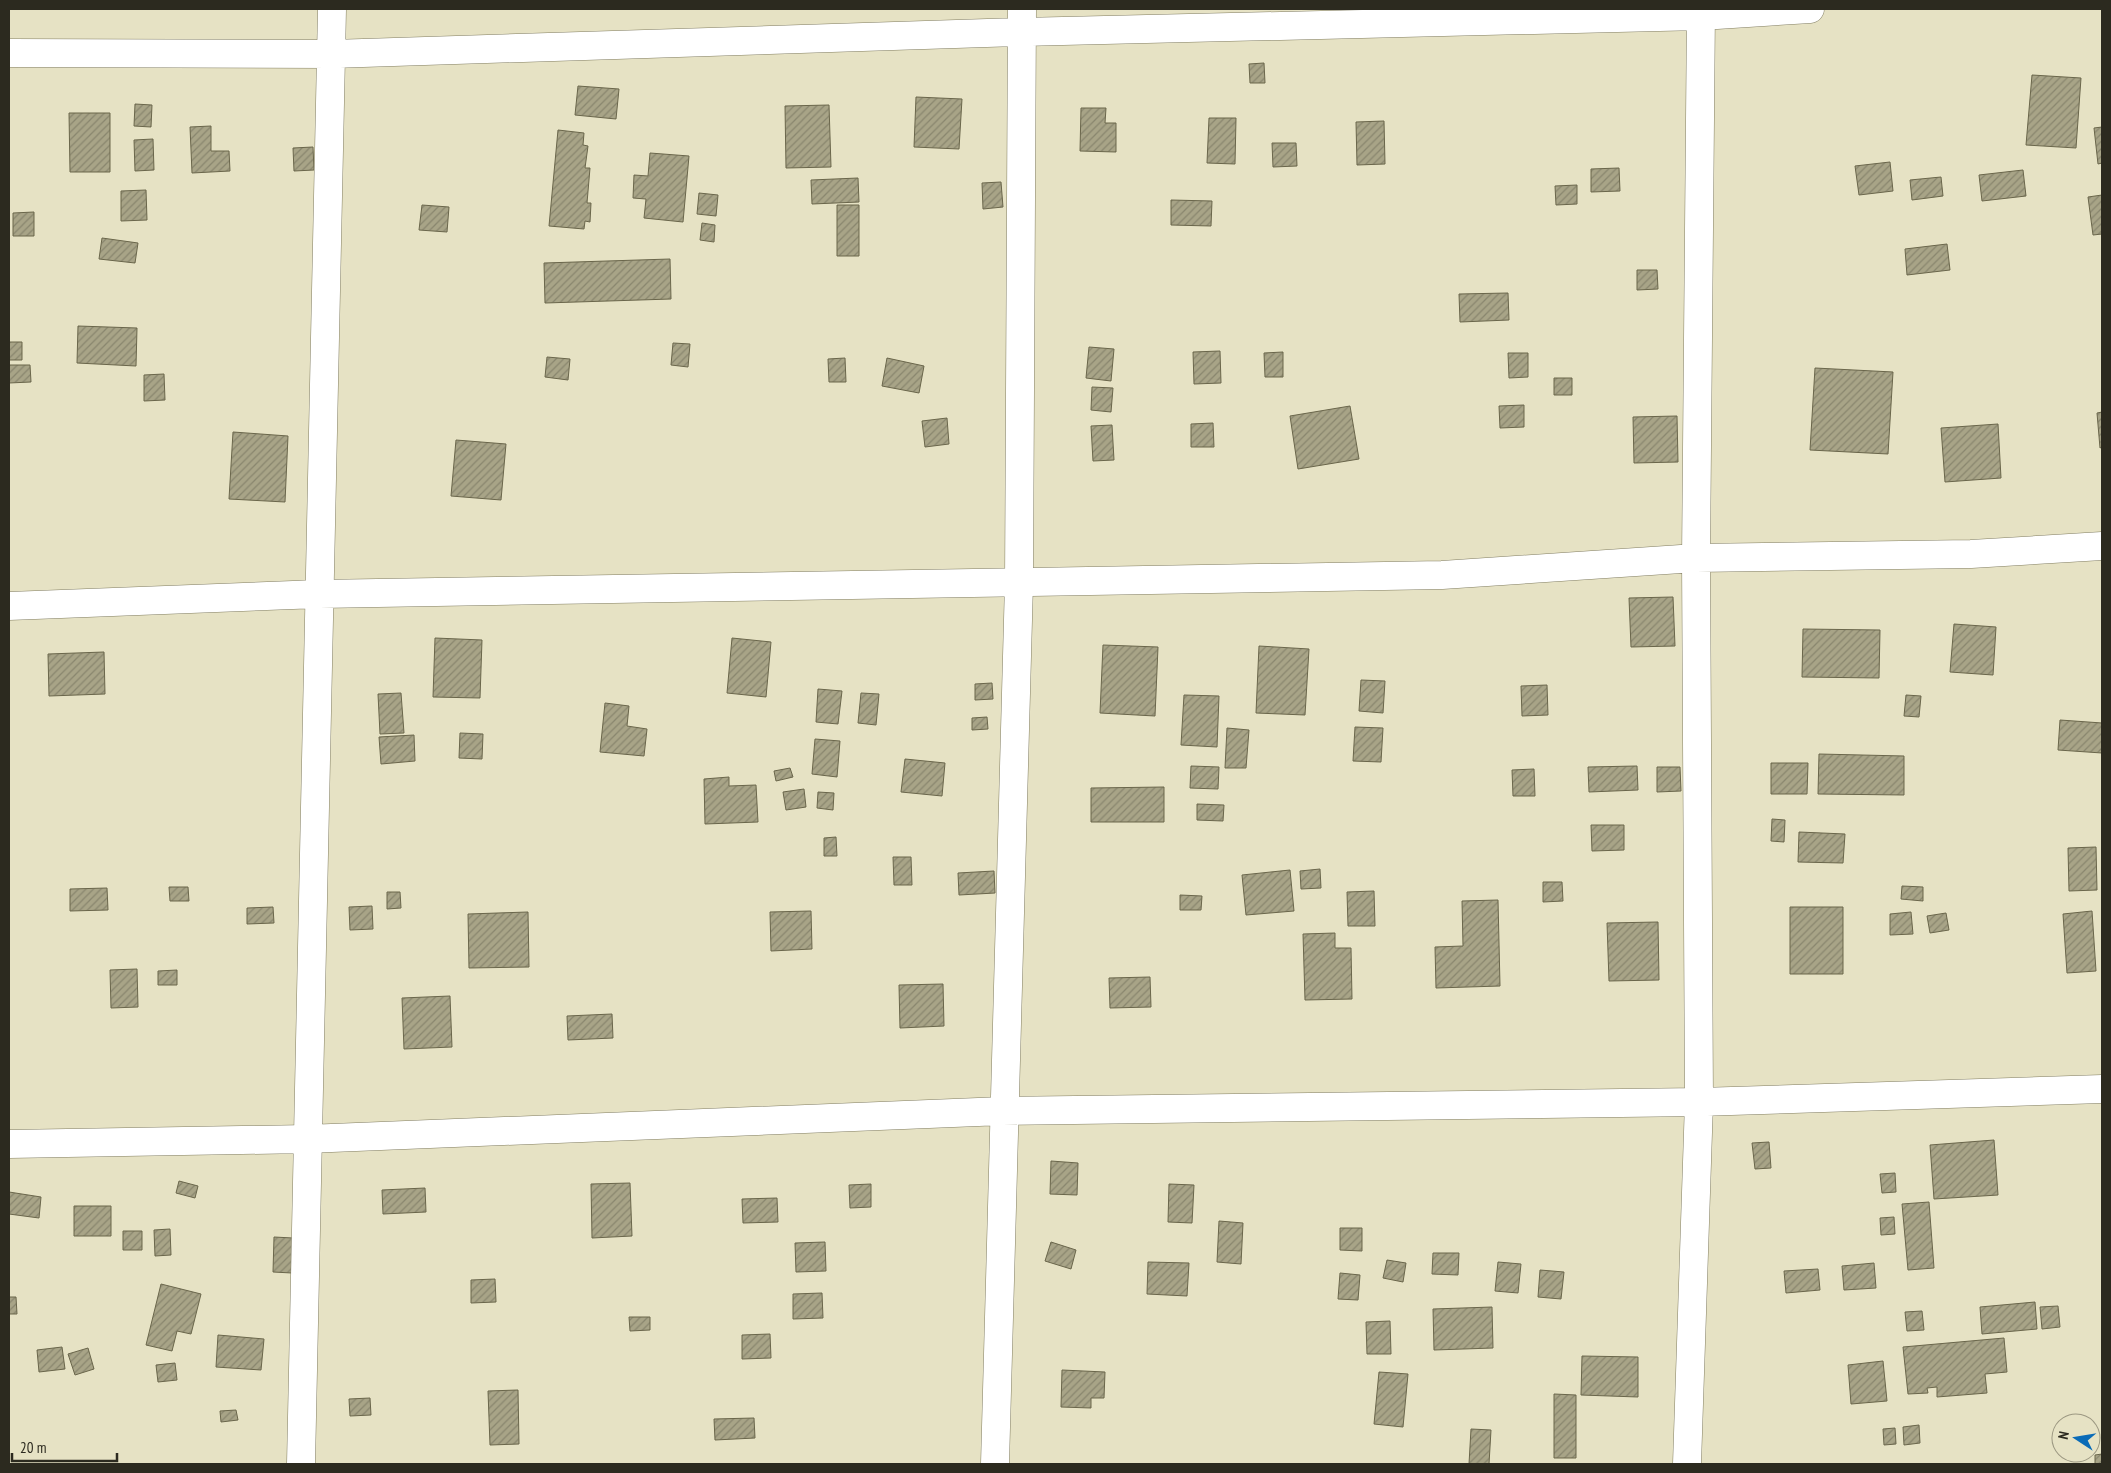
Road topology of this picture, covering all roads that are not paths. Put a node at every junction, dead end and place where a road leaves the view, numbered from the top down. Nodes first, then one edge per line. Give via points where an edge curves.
1 (332, 9) edge
2 (1810, 9) edge
3 (1701, 12) edge
4 (1021, 20) edge
5 (9, 53) edge
6 (332, 54) junction
7 (2102, 546) edge
8 (1696, 558) junction
9 (1020, 583) junction
10 (319, 594) junction
11 (9, 606) edge
12 (2102, 1088) edge
13 (1699, 1102) junction
14 (1003, 1111) junction
15 (307, 1139) junction
16 (9, 1144) edge
17 (300, 1464) edge
18 (995, 1464) edge
19 (1686, 1464) edge

1 - 6 street
2 - 3 street
3 - 4 street
3 - 8 street
4 - 6 street
4 - 9 street
5 - 6 street
6 - 10 street
7 - 8 street via 1971,554
8 - 9 street via 1442,575
8 - 13 street
9 - 10 street
9 - 14 street
10 - 11 street
10 - 15 street
12 - 13 street
13 - 14 street
13 - 19 street
14 - 15 street
14 - 18 street
15 - 16 street
15 - 17 street

